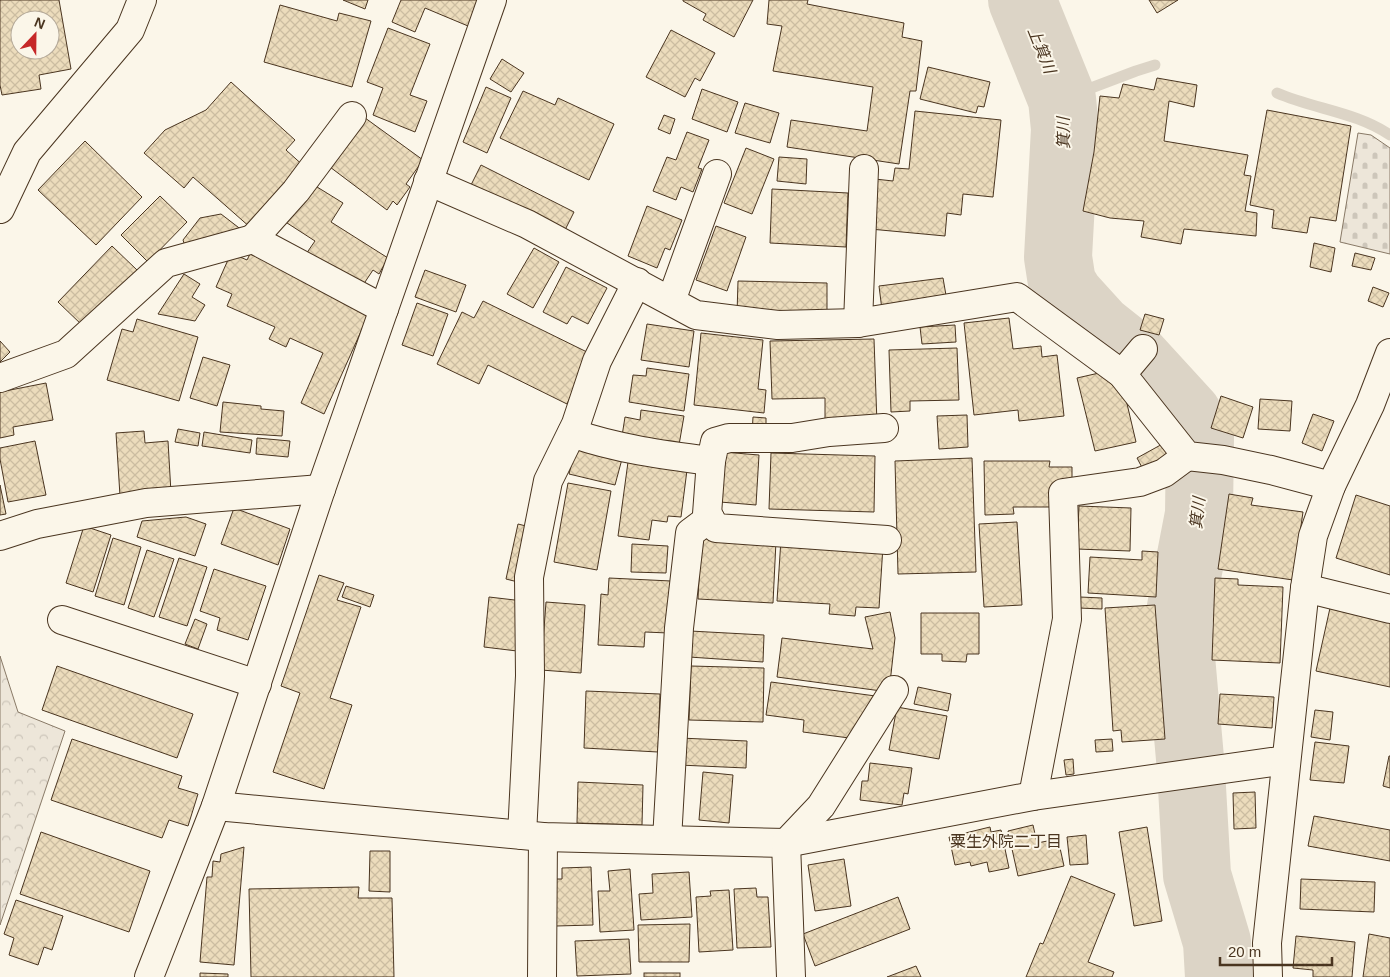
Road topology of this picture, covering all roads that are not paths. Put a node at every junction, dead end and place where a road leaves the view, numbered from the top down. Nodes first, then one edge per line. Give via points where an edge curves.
1 (142, 0) edge
2 (492, 0) edge
3 (352, 116) dead end
4 (864, 170) dead end
5 (717, 174) dead end
6 (428, 181) junction
7 (0, 209) edge
8 (253, 239) junction
9 (637, 282) junction
10 (671, 301) junction
11 (384, 309) junction
12 (858, 323) junction
13 (1142, 349) dead end
14 (1390, 353) edge
15 (1122, 374) junction
16 (0, 378) edge
17 (884, 428) dead end
18 (572, 433) junction
19 (1190, 456) junction
20 (711, 461) junction
21 (1331, 486) junction
22 (321, 489) junction
23 (710, 518) junction
24 (0, 536) edge
25 (887, 540) dead end
26 (1305, 588) junction
27 (1390, 609) edge
28 (62, 620) dead end
29 (257, 684) junction
30 (894, 690) dead end
31 (1286, 760) junction
32 (1033, 796) junction
33 (216, 806) junction
34 (532, 836) junction
35 (667, 840) junction
36 (786, 843) junction
37 (149, 977) edge
38 (542, 977) edge
39 (791, 977) edge
40 (1268, 977) edge

1 - 7 street via 130,30 27,152
2 - 6 street
3 - 8 street via 296,191
4 - 12 street
5 - 10 street
6 - 9 street via 526,224
6 - 11 street
8 - 11 street
8 - 16 street via 166,263 66,354
9 - 10 street
9 - 18 street via 597,361
10 - 12 street via 696,314 778,325
11 - 22 street
12 - 15 street via 1017,297
13 - 15 street
14 - 21 street via 1370,405
15 - 19 street
17 - 20 street via 792,438 729,438 716,442
18 - 20 street via 608,444
18 - 34 street via 548,481 529,577
19 - 21 street via 1271,470
19 - 32 street via 1164,473 1140,482 1063,493 1067,619
20 - 23 street via 707,514
21 - 26 street via 1313,536
22 - 24 street via 146,504 37,524
22 - 29 street
23 - 25 street via 716,528
23 - 35 street via 690,533 679,628
26 - 27 street
26 - 31 street
28 - 29 street
29 - 33 street
30 - 36 street via 821,806
31 - 32 street
31 - 40 street via 1267,943
32 - 36 street
33 - 34 street
33 - 37 street
34 - 35 street
34 - 38 street
35 - 36 street
36 - 39 street

